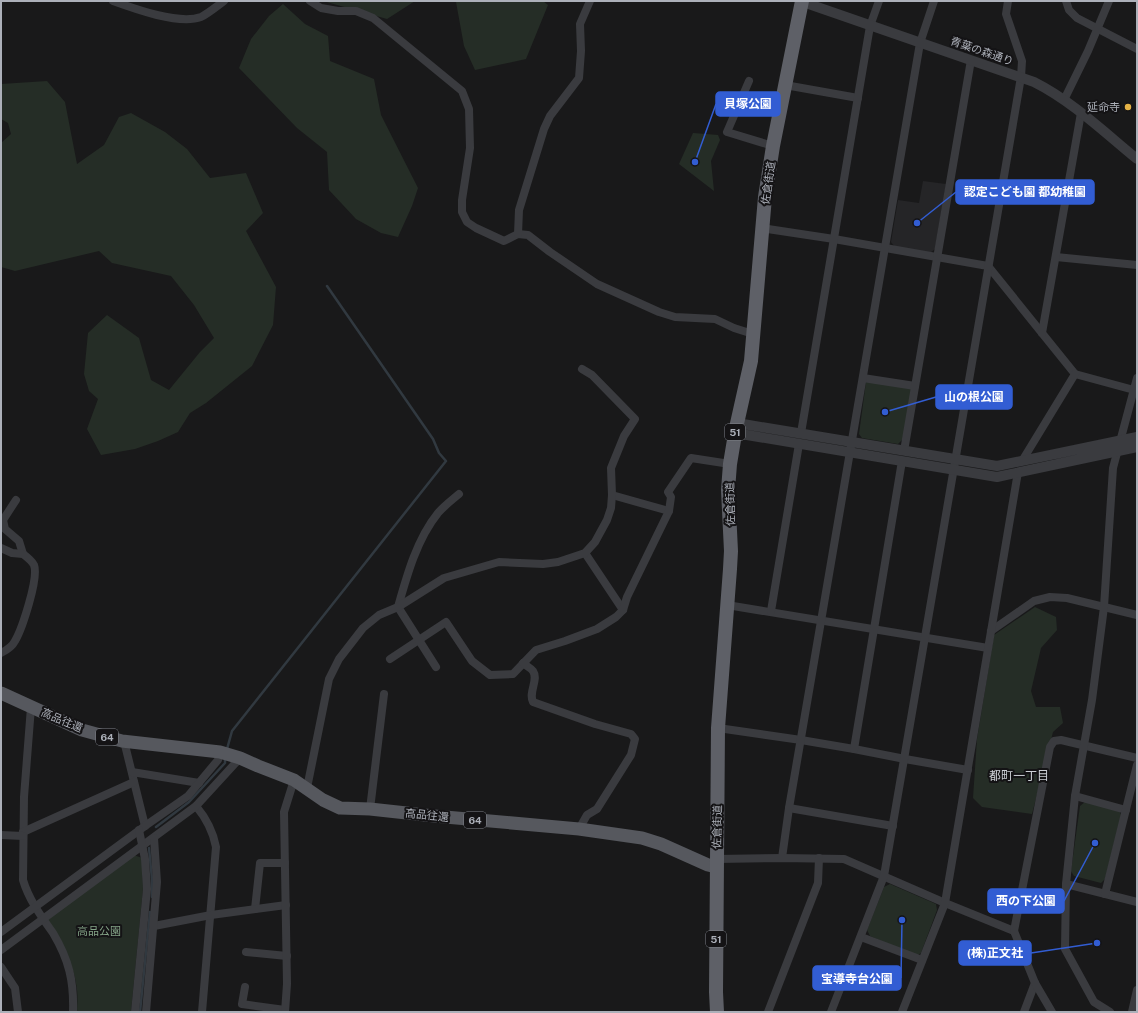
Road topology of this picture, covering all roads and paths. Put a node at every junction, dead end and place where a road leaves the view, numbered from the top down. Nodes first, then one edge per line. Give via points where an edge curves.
1 (114, 1) edge
2 (224, 1) edge
3 (310, 1) edge
4 (590, 1) edge
5 (801, 1) edge
6 (879, 1) edge
7 (934, 1) edge
8 (1008, 1) edge
9 (1066, 1) edge
10 (1108, 1) edge
11 (870, 26) junction
12 (1097, 29) junction
13 (920, 43) junction
14 (1137, 49) edge
15 (971, 60) junction
16 (1021, 77) junction
17 (749, 81) dead end
18 (785, 85) junction
19 (858, 98) junction
20 (1064, 100) junction
21 (1081, 113) junction
22 (773, 146) junction
23 (1137, 159) edge
24 (761, 228) junction
25 (518, 234) junction
26 (834, 239) junction
27 (885, 248) junction
28 (936, 257) junction
29 (1056, 257) junction
30 (1137, 265) edge
31 (988, 266) junction
32 (1042, 333) junction
33 (753, 334) junction
34 (582, 369) dead end
35 (1075, 374) junction
36 (863, 378) junction
37 (1137, 378) edge
38 (915, 386) junction
39 (1134, 390) junction
40 (736, 428) junction
41 (801, 433) junction
42 (1137, 437) edge
43 (1120, 440) junction
44 (852, 442) junction
45 (799, 444) junction
46 (1137, 447) edge
47 (904, 451) junction
48 (1117, 451) junction
49 (850, 452) junction
50 (956, 459) junction
51 (902, 461) junction
52 (1022, 461) junction
53 (730, 464) junction
54 (954, 470) junction
55 (1018, 472) junction
56 (459, 494) dead end
57 (612, 495) junction
58 (16, 500) dead end
59 (669, 511) junction
60 (1, 548) edge
61 (585, 553) junction
62 (23, 554) junction
63 (728, 605) junction
64 (398, 607) junction
65 (1104, 607) junction
66 (623, 610) junction
67 (771, 611) junction
68 (1137, 615) edge
69 (822, 620) junction
70 (874, 629) junction
71 (991, 631) junction
72 (926, 638) junction
73 (418, 640) junction
74 (988, 648) junction
75 (1, 654) edge
76 (390, 659) dead end
77 (523, 663) junction
78 (436, 667) dead end
79 (1, 693) edge
80 (384, 694) dead end
81 (31, 707) junction
82 (718, 728) junction
83 (801, 740) junction
84 (124, 741) junction
85 (1084, 745) junction
86 (854, 749) junction
87 (220, 752) junction
88 (240, 758) junction
89 (1137, 758) edge
90 (905, 760) junction
91 (1137, 765) edge
92 (968, 770) junction
93 (132, 772) junction
94 (294, 780) junction
95 (134, 782) junction
96 (199, 783) junction
97 (307, 788) junction
98 (1075, 796) junction
99 (196, 806) junction
100 (789, 808) junction
101 (370, 809) junction
102 (1126, 810) junction
103 (893, 826) junction
104 (142, 828) junction
105 (579, 829) junction
106 (23, 834) junction
107 (1, 835) edge
108 (154, 838) junction
109 (142, 845) junction
110 (782, 858) junction
111 (818, 858) junction
112 (719, 862) junction
113 (285, 863) junction
114 (884, 876) junction
115 (1066, 884) junction
116 (1105, 894) junction
117 (1137, 902) edge
118 (945, 903) junction
119 (286, 905) junction
120 (35, 907) junction
121 (255, 909) junction
122 (211, 915) junction
123 (43, 919) junction
124 (154, 926) junction
125 (1014, 931) junction
126 (1, 932) edge
127 (861, 937) junction
128 (1, 950) edge
129 (246, 952) dead end
130 (287, 956) junction
131 (922, 960) junction
132 (1, 967) edge
133 (1035, 983) junction
134 (245, 987) dead end
135 (1137, 990) edge
136 (285, 1011) edge
137 (18, 1012) edge
138 (73, 1012) edge
139 (135, 1012) edge
140 (146, 1012) edge
141 (202, 1012) edge
142 (717, 1012) edge
143 (768, 1012) edge
144 (831, 1012) edge
145 (902, 1012) edge
146 (1024, 1012) edge
147 (1052, 1012) edge
148 (1110, 1012) edge
149 (1132, 1012) edge

1 - 2 street via 142,12 179,19 200,17
3 - 25 street via 321,8 356,11 374,18 462,91 469,109 470,148 462,212 467,222 504,242
4 - 25 street via 580,24 579,78 550,116 544,129 519,210
5 - 11 street, 青葉の森通り
5 - 18 highway, 佐倉街道 / 51
6 - 11 street
7 - 13 street
8 - 16 street via 1006,14 1022,62
9 - 12 street via 1069,10 1077,18
10 - 12 street
11 - 13 street, 青葉の森通り
11 - 19 street
12 - 14 street
12 - 20 street
13 - 15 street, 青葉の森通り
13 - 27 street
15 - 16 street, 青葉の森通り
15 - 28 street
16 - 20 street, 青葉の森通り
16 - 31 street
17 - 22 street via 727,132
18 - 19 street
18 - 22 highway, 佐倉街道 / 51
19 - 26 street
20 - 21 street, 青葉の森通り
21 - 23 street, 青葉の森通り
21 - 29 street
22 - 24 highway, 佐倉街道 / 51
24 - 26 street
24 - 33 highway, 佐倉街道 / 51
25 - 33 street via 528,235 597,284 659,312 715,319
26 - 27 street
26 - 41 street
27 - 28 street
27 - 36 street
28 - 31 street
28 - 38 street
29 - 30 street
29 - 32 street
31 - 32 street
31 - 50 street
32 - 35 street
33 - 40 highway, 佐倉街道 / 51 via 751,361
34 - 57 street via 592,374 635,419 624,436 611,468
35 - 39 street
35 - 52 street
36 - 38 street
36 - 44 street
37 - 39 street
38 - 47 street
39 - 43 street
40 - 41 street via 744,424
40 - 45 street via 741,434
40 - 53 highway, 佐倉街道 / 51
41 - 44 street
42 - 43 street
43 - 48 street
43 - 52 street
44 - 47 street
44 - 49 street
45 - 49 street
45 - 67 street
46 - 48 street
47 - 50 street
48 - 55 street
48 - 65 street via 1113,468
49 - 51 street
49 - 69 street
50 - 52 street via 997,466
50 - 54 street
51 - 54 street
51 - 70 street
53 - 59 street via 691,458 668,492 671,497
53 - 63 highway, 佐倉街道 / 51 via 728,495 731,551
54 - 55 street via 997,477
54 - 72 street
55 - 71 street
56 - 64 street via 438,514 427,531 411,563
57 - 59 street
57 - 61 street via 611,508 602,532
58 - 62 street via 3,520 5,529 19,541
59 - 66 street
60 - 62 street
61 - 64 street via 543,564 499,562 485,566 444,578
61 - 66 street
62 - 75 street via 34,565 34,585 16,641
63 - 67 street
63 - 82 highway, 佐倉街道 / 51
64 - 73 street
64 - 97 street via 379,615 363,628 339,659 329,679
65 - 68 street
65 - 71 street via 1067,598 1034,601
65 - 85 street
66 - 77 street via 597,629 536,650
67 - 69 street
69 - 70 street
69 - 83 street
70 - 72 street
70 - 86 street
71 - 74 street
72 - 74 street
72 - 90 street
73 - 76 street
73 - 77 street via 446,622 472,661 490,675 513,674
73 - 78 street
74 - 92 street
77 - 105 street via 533,671 535,677 531,697 533,702 631,734 635,739 631,755 597,809 587,816
79 - 81 main road, 高品往還 / 64
80 - 101 street
81 - 84 main road, 高品往還 / 64 via 82,730
81 - 106 street
82 - 83 street
82 - 112 highway, 佐倉街道 / 51
83 - 86 street
83 - 100 street
84 - 87 main road, 高品往還 / 64
84 - 93 street
85 - 89 street
85 - 98 street
85 - 125 street via 1061,740 1054,741 1050,747
86 - 90 street
87 - 88 main road, 64
87 - 96 street via 218,760
88 - 94 main road, 高品往還 / 64
88 - 99 street
90 - 92 street
90 - 103 street
91 - 102 street
92 - 118 street
93 - 95 street
93 - 96 street
94 - 97 main road, 高品往還 / 64
94 - 113 street via 284,812
95 - 104 street
95 - 106 street
96 - 104 street via 188,796
97 - 101 main road, 高品往還 / 64 via 340,808
98 - 102 street
98 - 115 street
99 - 108 street
99 - 122 street via 211,829 216,847
100 - 103 street
100 - 110 street
101 - 105 main road, 高品往還 / 64
102 - 116 street
103 - 114 street
104 - 109 street
104 - 120 street
105 - 112 main road, 高品往還 / 64 via 650,840 708,865
106 - 107 street
106 - 120 street via 23,880 26,892
108 - 109 street
108 - 124 street via 158,882
109 - 123 street
109 - 139 street via 146,889
110 - 111 street
110 - 112 street
111 - 114 street via 844,859
111 - 143 street via 818,883
112 - 142 highway, 佐倉街道 / 51
113 - 119 street
113 - 121 street via 260,863
114 - 118 street
114 - 127 street
115 - 116 street
115 - 148 street via 1065,949 1094,1002
116 - 117 street
118 - 125 street
118 - 131 street
119 - 121 street
119 - 130 street
120 - 123 street
120 - 126 street
121 - 122 street
122 - 124 street
122 - 141 street
123 - 128 street
123 - 138 street via 54,935 70,971 74,992
124 - 140 street
125 - 133 street
127 - 131 street
127 - 144 street
129 - 130 street
130 - 136 street
131 - 145 street
132 - 137 street via 15,988
133 - 146 street
133 - 147 street
134 - 136 street via 242,1004
135 - 149 street

